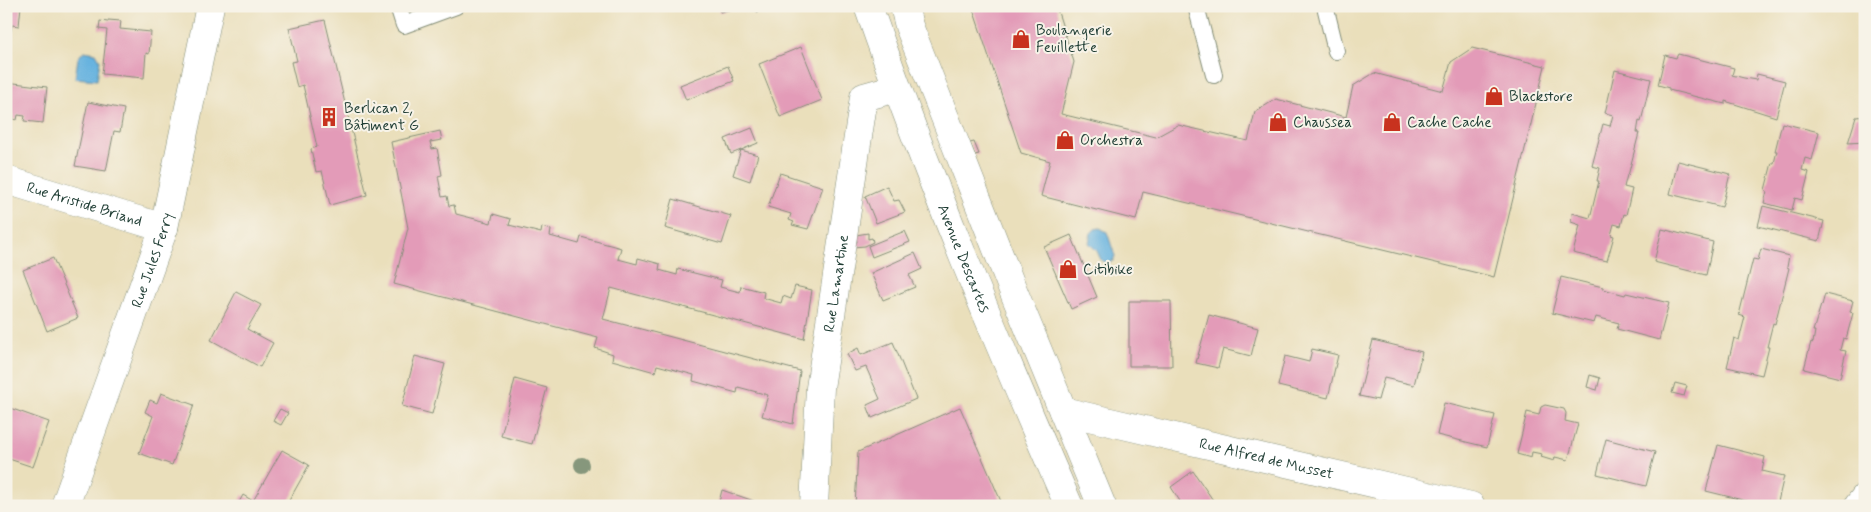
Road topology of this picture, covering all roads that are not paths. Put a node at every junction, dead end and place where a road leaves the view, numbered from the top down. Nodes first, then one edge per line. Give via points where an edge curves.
1 (210, 6) edge
2 (398, 6) edge
3 (456, 6) edge
4 (868, 6) edge
5 (904, 6) edge
6 (1196, 6) edge
7 (1325, 6) edge
8 (1336, 51) dead end
9 (1214, 76) dead end
10 (896, 88) junction
11 (6, 180) edge
12 (164, 228) junction
13 (1063, 411) junction
14 (1865, 497) edge
15 (65, 506) edge
16 (814, 506) edge
17 (1069, 506) edge
18 (1102, 506) edge
19 (1471, 506) edge
20 (1858, 506) edge

1 - 12 street, Rue Jules Ferry
2 - 3 lane via 404,25
4 - 10 street, Avenue Descartes
5 - 13 street via 966,172
6 - 9 lane
7 - 8 lane
10 - 16 street, Rue Lamartine via 864,97 820,388
10 - 17 street, Avenue Descartes via 961,254
11 - 12 street, Rue Aristide Briand
12 - 15 street, Rue Jules Ferry
13 - 18 street
13 - 19 street, Rue Alfred de Musset
14 - 20 street

